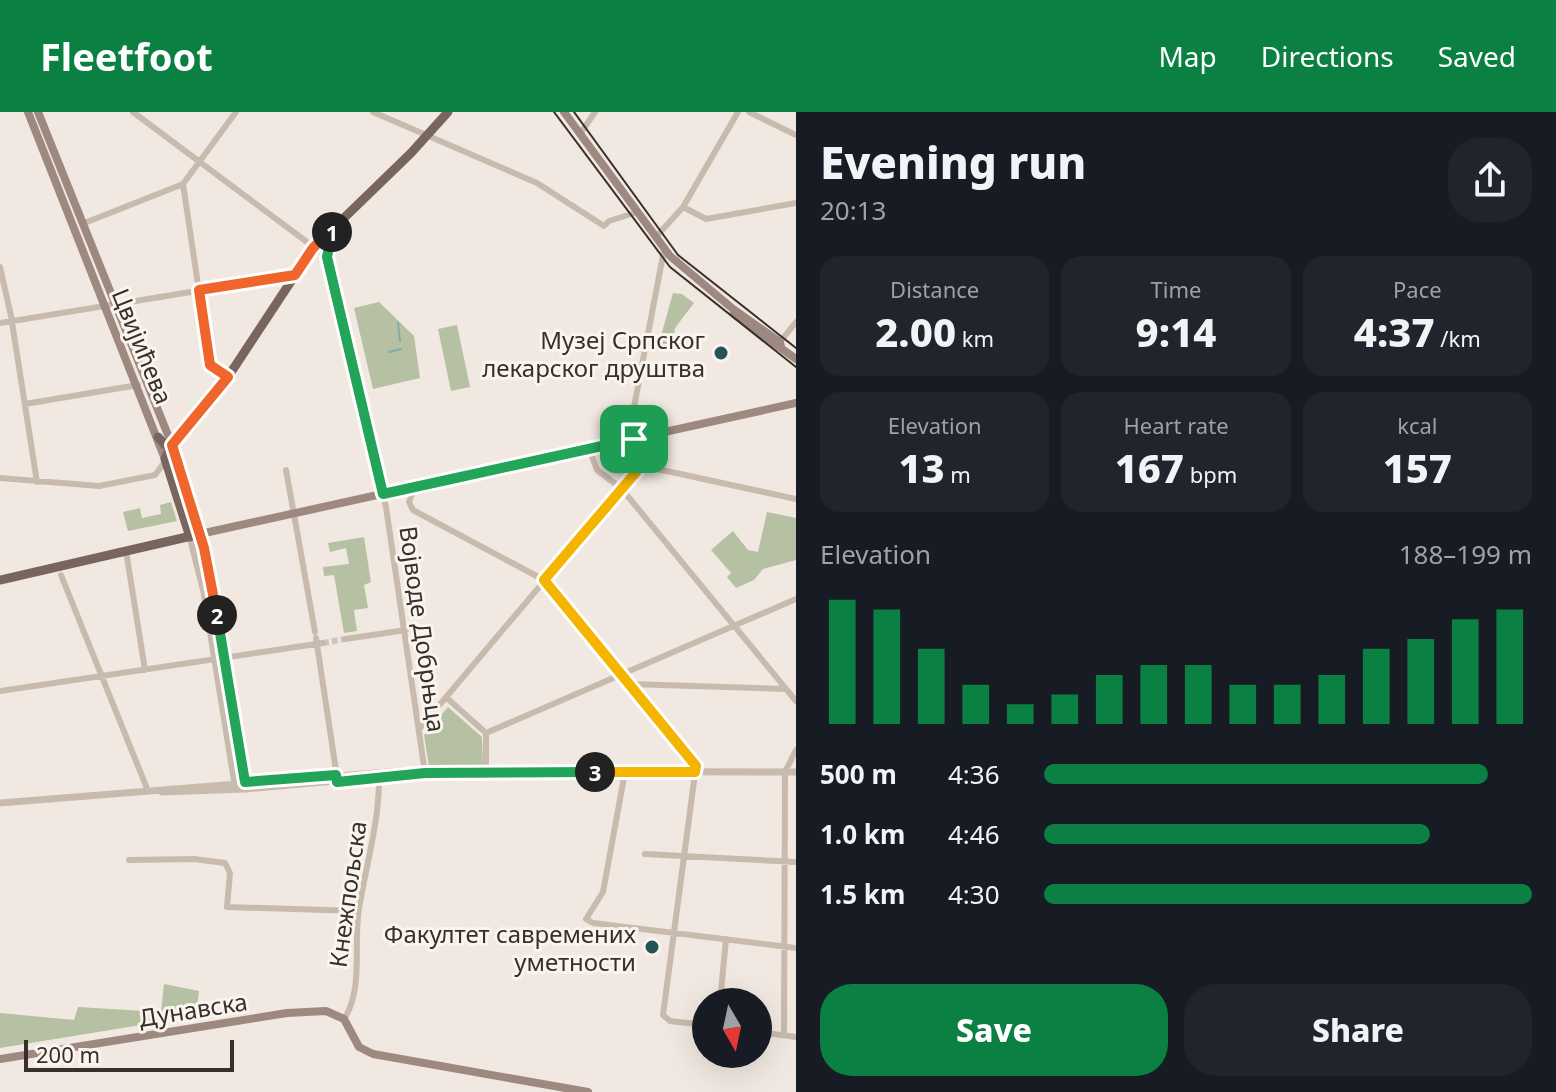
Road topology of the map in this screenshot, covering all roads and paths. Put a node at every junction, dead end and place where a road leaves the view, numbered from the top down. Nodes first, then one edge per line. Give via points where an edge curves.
1 (28, 112) edge
2 (38, 112) edge
3 (133, 112) edge
4 (236, 112) edge
5 (373, 112) edge
6 (448, 112) edge
7 (564, 112) edge
8 (595, 112) edge
9 (749, 112) edge
10 (734, 113) edge
11 (580, 134) junction
12 (796, 135) edge
13 (428, 136) junction
14 (199, 162) junction
15 (183, 184) junction
16 (796, 203) edge
17 (683, 207) junction
18 (639, 212) junction
19 (82, 224) junction
20 (334, 227) junction
21 (656, 237) junction
22 (313, 248) junction
23 (664, 250) junction
24 (327, 257) junction
25 (0, 267) edge
26 (295, 275) junction
27 (199, 290) junction
28 (110, 305) junction
29 (12, 321) junction
30 (796, 322) edge
31 (0, 323) edge
32 (781, 345) junction
33 (796, 359) edge
34 (228, 377) junction
35 (138, 385) junction
36 (796, 403) edge
37 (25, 404) junction
38 (158, 437) junction
39 (634, 439) junction
40 (172, 445) junction
41 (589, 448) junction
42 (165, 459) junction
43 (639, 465) junction
44 (286, 470) dead end
45 (0, 478) edge
46 (37, 482) junction
47 (415, 487) junction
48 (621, 488) junction
49 (383, 494) junction
50 (796, 499) edge
51 (295, 513) junction
52 (195, 535) junction
53 (126, 551) junction
54 (61, 575) dead end
55 (0, 580) edge
56 (544, 580) junction
57 (796, 599) edge
58 (731, 625) junction
59 (406, 630) junction
60 (318, 639) junction
61 (345, 639) tunnel mouth
62 (225, 657) junction
63 (215, 659) junction
64 (145, 670) junction
65 (622, 674) junction
66 (100, 677) junction
67 (630, 684) junction
68 (786, 689) junction
69 (0, 691) edge
70 (448, 699) junction
71 (796, 701) edge
72 (420, 728) junction
73 (486, 733) junction
74 (796, 750) edge
75 (486, 772) junction
76 (625, 772) junction
77 (695, 772) junction
78 (785, 772) junction
79 (796, 772) edge
80 (425, 773) junction
81 (379, 776) junction
82 (337, 779) junction
83 (245, 785) junction
84 (235, 786) junction
85 (148, 791) junction
86 (0, 803) edge
87 (645, 854) dead end
88 (684, 857) junction
89 (129, 860) dead end
90 (786, 862) junction
91 (796, 862) edge
92 (358, 911) junction
93 (674, 933) junction
94 (726, 939) junction
95 (784, 945) junction
96 (796, 948) edge
97 (721, 988) edge
98 (344, 1019) junction
99 (692, 1023) edge
100 (772, 1034) edge
101 (784, 1035) junction
102 (796, 1037) edge
103 (0, 1059) edge
104 (588, 1092) edge

1 - 28 main road, Цвијићева
2 - 19 main road, Цвијићева
3 - 14 street
4 - 14 street
5 - 13 street
6 - 13 main road
7 - 11 main road
8 - 11 street
9 - 12 street
10 - 17 street
11 - 18 main road
13 - 18 street via 537,183 604,226
13 - 20 main road
14 - 15 street
14 - 22 street
15 - 19 street
15 - 27 street
16 - 17 street via 706,219
17 - 21 street
18 - 21 main road
19 - 28 main road, Цвијићева
20 - 22 main road
20 - 24 street, Војводе Добрњца
21 - 23 main road
22 - 24 street
22 - 26 main road
23 - 32 main road
23 - 39 street via 630,428
24 - 49 street, Војводе Добрњца
25 - 29 street
26 - 27 street
26 - 34 main road
27 - 28 street
27 - 34 street via 210,365
28 - 29 street
28 - 35 main road, Цвијићева
28 - 40 main road, Цвијићева
29 - 31 street
29 - 37 street
30 - 32 street
32 - 33 main road
34 - 40 main road
35 - 37 street
35 - 38 main road, Цвијићева
36 - 39 main road
37 - 46 street
38 - 40 main road
38 - 42 main road, Цвијићева
39 - 41 main road
39 - 43 street
40 - 42 main road
40 - 52 main road, Цвијићева
41 - 47 main road
41 - 48 street via 597,470
42 - 46 street via 155,475 105,486
42 - 52 main road, Цвијићева
43 - 48 street
43 - 50 street
44 - 51 street
45 - 46 street
47 - 49 main road
47 - 56 street via 409,502 413,510
48 - 56 street
48 - 58 street
49 - 51 main road
49 - 59 street, Војводе Добрњца
51 - 52 main road
51 - 60 street
52 - 53 main road
52 - 62 street, Цвијићева
52 - 63 street, Цвијићева
53 - 55 main road
53 - 64 street
54 - 66 street
56 - 65 street
56 - 70 street
57 - 58 street
58 - 65 street
58 - 68 street
59 - 61 street
59 - 72 street, Војводе Добрњца
60 - 62 street
60 - 82 street
62 - 63 street
62 - 83 street, Цвијићева
63 - 64 street
63 - 84 street, Цвијићева
64 - 66 street
65 - 67 street
65 - 73 street
66 - 69 street
66 - 85 street
67 - 68 street
67 - 77 street via 693,758
68 - 71 street
70 - 72 street
70 - 73 street
72 - 80 street, Војводе Добрњца
73 - 75 street
74 - 78 street
75 - 76 street
75 - 80 street
76 - 77 street
76 - 93 street via 603,892 586,916 593,923
77 - 78 street
77 - 88 street
78 - 79 street
78 - 90 street
80 - 81 street
81 - 82 street
81 - 92 street, Кнежпољска via 372,854
82 - 83 street
83 - 84 street
84 - 85 street
85 - 86 street
87 - 88 street
88 - 90 street
88 - 93 street
89 - 92 street via 225,863 230,873 227,907
90 - 91 street
90 - 95 street
92 - 98 street, Кнежпољска via 351,1006
93 - 94 street
93 - 99 street via 663,1013 670,1021
94 - 95 street
94 - 97 street
95 - 96 street
95 - 101 street
98 - 103 main road, Дунавска via 326,1011 287,1013
98 - 104 main road via 359,1047 381,1057
100 - 101 street
101 - 102 street

